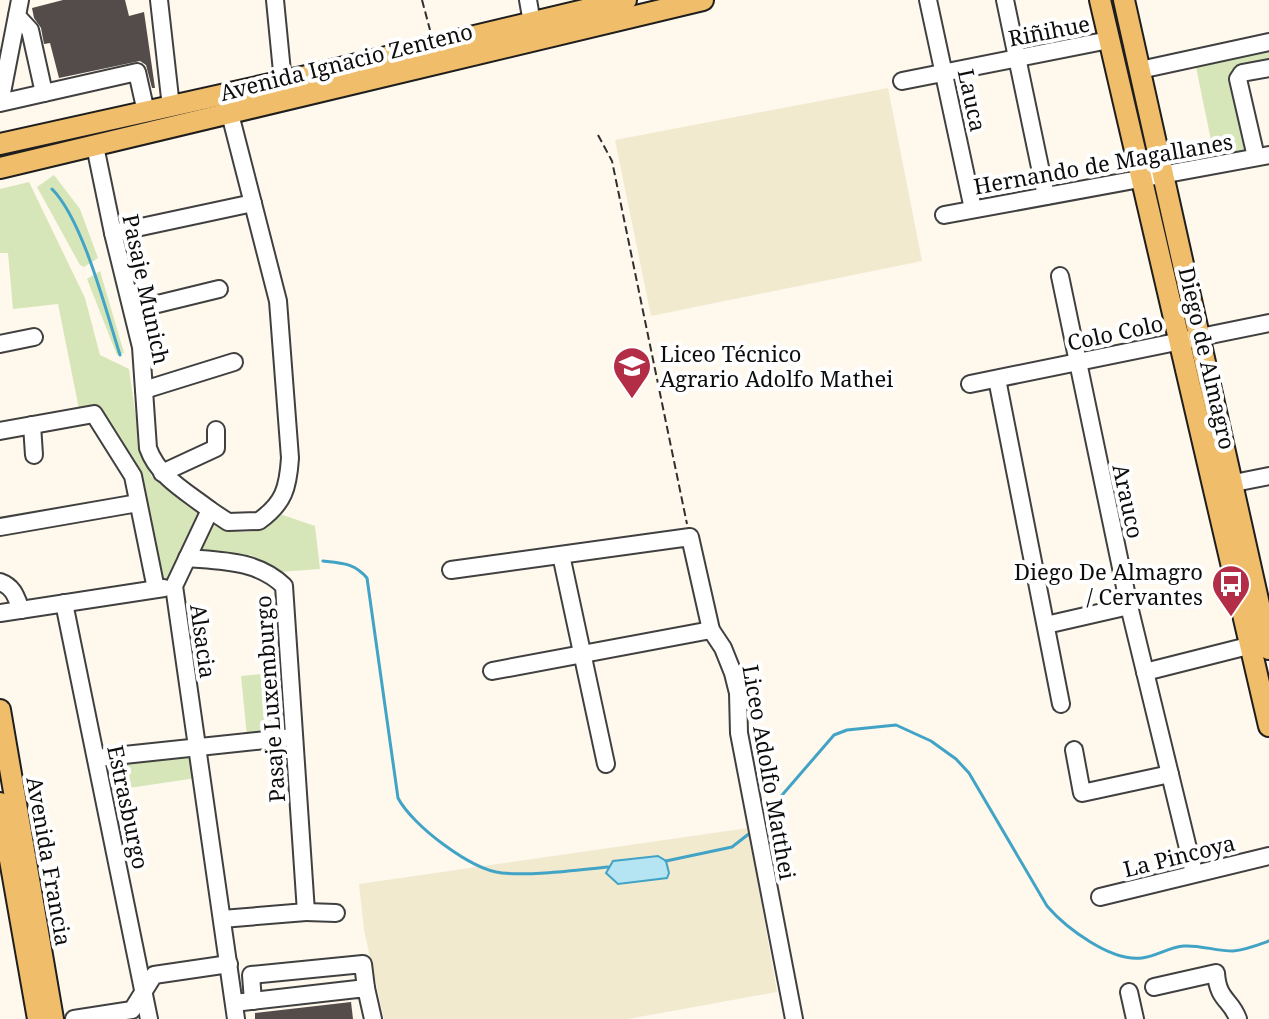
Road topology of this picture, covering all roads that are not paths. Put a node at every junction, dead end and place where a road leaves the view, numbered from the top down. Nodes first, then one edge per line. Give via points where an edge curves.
1 (159, 0) edge
2 (275, 0) edge
3 (528, 0) edge
4 (703, 0) edge
5 (928, 0) edge
6 (1005, 0) edge
7 (1100, 0) edge
8 (1124, 0) edge
9 (19, 8) edge
10 (619, 8) edge
11 (532, 23) junction
12 (1109, 40) junction
13 (1269, 42) edge
14 (1017, 58) junction
15 (1269, 68) edge
16 (1140, 70) junction
17 (945, 72) junction
18 (902, 81) dead end
19 (282, 92) junction
20 (44, 93) junction
21 (0, 103) edge
22 (171, 107) junction
23 (146, 112) junction
24 (230, 114) junction
25 (0, 144) edge
26 (95, 146) junction
27 (1263, 156) edge
28 (0, 168) edge
29 (1163, 174) junction
30 (1141, 178) junction
31 (1046, 196) junction
32 (253, 203) junction
33 (973, 209) junction
34 (944, 215) dead end
35 (113, 233) junction
36 (1060, 276) dead end
37 (219, 289) dead end
38 (1178, 290) junction
39 (133, 310) junction
40 (1269, 323) edge
41 (34, 337) dead end
42 (1189, 339) junction
43 (0, 344) edge
44 (234, 362) dead end
45 (1077, 362) junction
46 (997, 379) junction
47 (970, 384) dead end
48 (144, 390) junction
49 (32, 425) junction
50 (216, 430) dead end
51 (0, 431) edge
52 (34, 455) dead end
53 (162, 473) junction
54 (1269, 476) edge
55 (1222, 486) junction
56 (138, 503) junction
57 (210, 510) junction
58 (0, 527) edge
59 (561, 555) junction
60 (187, 558) junction
61 (451, 570) dead end
62 (0, 582) edge
63 (174, 586) junction
64 (156, 589) junction
65 (64, 603) junction
66 (1129, 606) junction
67 (21, 610) junction
68 (0, 613) edge
69 (1046, 625) junction
70 (711, 630) junction
71 (1264, 644) edge
72 (581, 654) junction
73 (492, 671) dead end
74 (1145, 672) junction
75 (1061, 704) dead end
76 (0, 710) edge
77 (1269, 726) edge
78 (294, 737) junction
79 (197, 748) junction
80 (1074, 750) dead end
81 (96, 758) junction
82 (606, 764) dead end
83 (1170, 774) junction
84 (0, 803) edge
85 (1269, 856) edge
86 (1194, 873) junction
87 (1100, 897) dead end
88 (306, 912) junction
89 (336, 913) dead end
90 (222, 919) junction
91 (229, 964) junction
92 (1154, 987) dead end
93 (366, 988) junction
94 (144, 991) junction
95 (1129, 992) dead end
96 (253, 1001) junction
97 (235, 1011) edge
98 (38, 1019) edge
99 (53, 1019) edge
100 (74, 1019) edge
101 (149, 1019) edge
102 (373, 1019) edge
103 (794, 1019) edge
104 (1135, 1019) edge
105 (1238, 1019) edge

1 - 22 street
2 - 19 street
3 - 11 street
4 - 10 main road, Avenida Ignacio Zenteno
5 - 17 street, Lauca
6 - 14 street
7 - 12 main road, Diego de Almagro
8 - 16 main road, Diego de Almagro
9 - 20 street via 30,30
9 - 21 street
10 - 11 main road, Avenida Ignacio Zenteno
10 - 19 main road, Avenida Ignacio Zenteno
11 - 19 main road, Avenida Ignacio Zenteno
12 - 14 street, Riñihue
12 - 30 main road, Diego de Almagro
13 - 16 street
14 - 17 street, Riñihue
14 - 31 street
15 - 27 street via 1242,73 1238,79
16 - 29 main road, Diego de Almagro
17 - 18 street, Riñihue
17 - 33 street, Lauca
19 - 22 main road, Avenida Ignacio Zenteno
19 - 24 main road, Avenida Ignacio Zenteno
20 - 21 street
20 - 23 street via 137,72
22 - 23 main road, Avenida Ignacio Zenteno
23 - 25 main road, Avenida Ignacio Zenteno
24 - 26 main road, Avenida Ignacio Zenteno
24 - 32 street
26 - 28 main road, Avenida Ignacio Zenteno
26 - 35 street, Pasaje Munich
27 - 29 street, Hernando de Magallanes
29 - 30 street, Hernando de Magallanes
29 - 38 main road, Diego de Almagro
30 - 31 street, Hernando de Magallanes
30 - 38 main road, Diego de Almagro
31 - 33 street, Hernando de Magallanes
32 - 35 street
32 - 57 street via 278,301 288,484 279,503 259,521 228,522
33 - 34 street, Hernando de Magallanes
35 - 39 street, Pasaje Munich
36 - 45 street, Arauco
37 - 39 street
38 - 42 main road, Diego de Almagro
39 - 48 street, Pasaje Munich
40 - 42 street, Colo Colo
41 - 43 street
42 - 45 street, Colo Colo
42 - 55 main road, Diego de Almagro
44 - 48 street
45 - 46 street, Colo Colo
45 - 66 street, Arauco
46 - 47 street, Colo Colo
46 - 69 street
48 - 53 street, Pasaje Munich via 148,448
49 - 51 street
49 - 52 street
49 - 56 street via 94,414 133,476
50 - 53 street via 216,448
53 - 57 street
54 - 55 street
55 - 71 main road, Diego de Almagro
56 - 58 street
56 - 64 street
57 - 60 street, Alsacia
59 - 61 street
59 - 70 street, Liceo Adolfo Matthei via 690,537
59 - 72 street
60 - 63 street, Alsacia
60 - 78 street, Pasaje Luxemburgo via 242,562 273,575 284,586
62 - 67 street via 14,591
63 - 64 street
63 - 79 street, Alsacia
64 - 65 street
65 - 67 street
65 - 81 street, Estrasburgo
66 - 69 street
66 - 74 street, Arauco
67 - 68 street
69 - 75 street
70 - 72 street
70 - 103 street, Liceo Adolfo Matthei via 738,693 739,733
71 - 74 street
71 - 77 main road, Diego de Almagro
72 - 73 street
72 - 82 street
74 - 83 street, Arauco
76 - 99 main road, Avenida Francia
78 - 79 street
78 - 88 street, Pasaje Luxemburgo
79 - 81 street
79 - 90 street, Alsacia
80 - 83 street via 1082,793
81 - 94 street, Estrasburgo
83 - 86 street, Arauco
84 - 98 main road, Avenida Francia
85 - 86 street, La Pincoya
86 - 87 street, La Pincoya
88 - 89 street
88 - 90 street
90 - 91 street, Alsacia
91 - 94 street via 154,975
91 - 97 street, Alsacia
92 - 105 street via 1216,973 1222,996
93 - 96 street
93 - 96 street via 363,964 251,975
93 - 102 street
94 - 100 street via 132,1010
94 - 101 street, Estrasburgo
95 - 104 street
96 - 97 street

